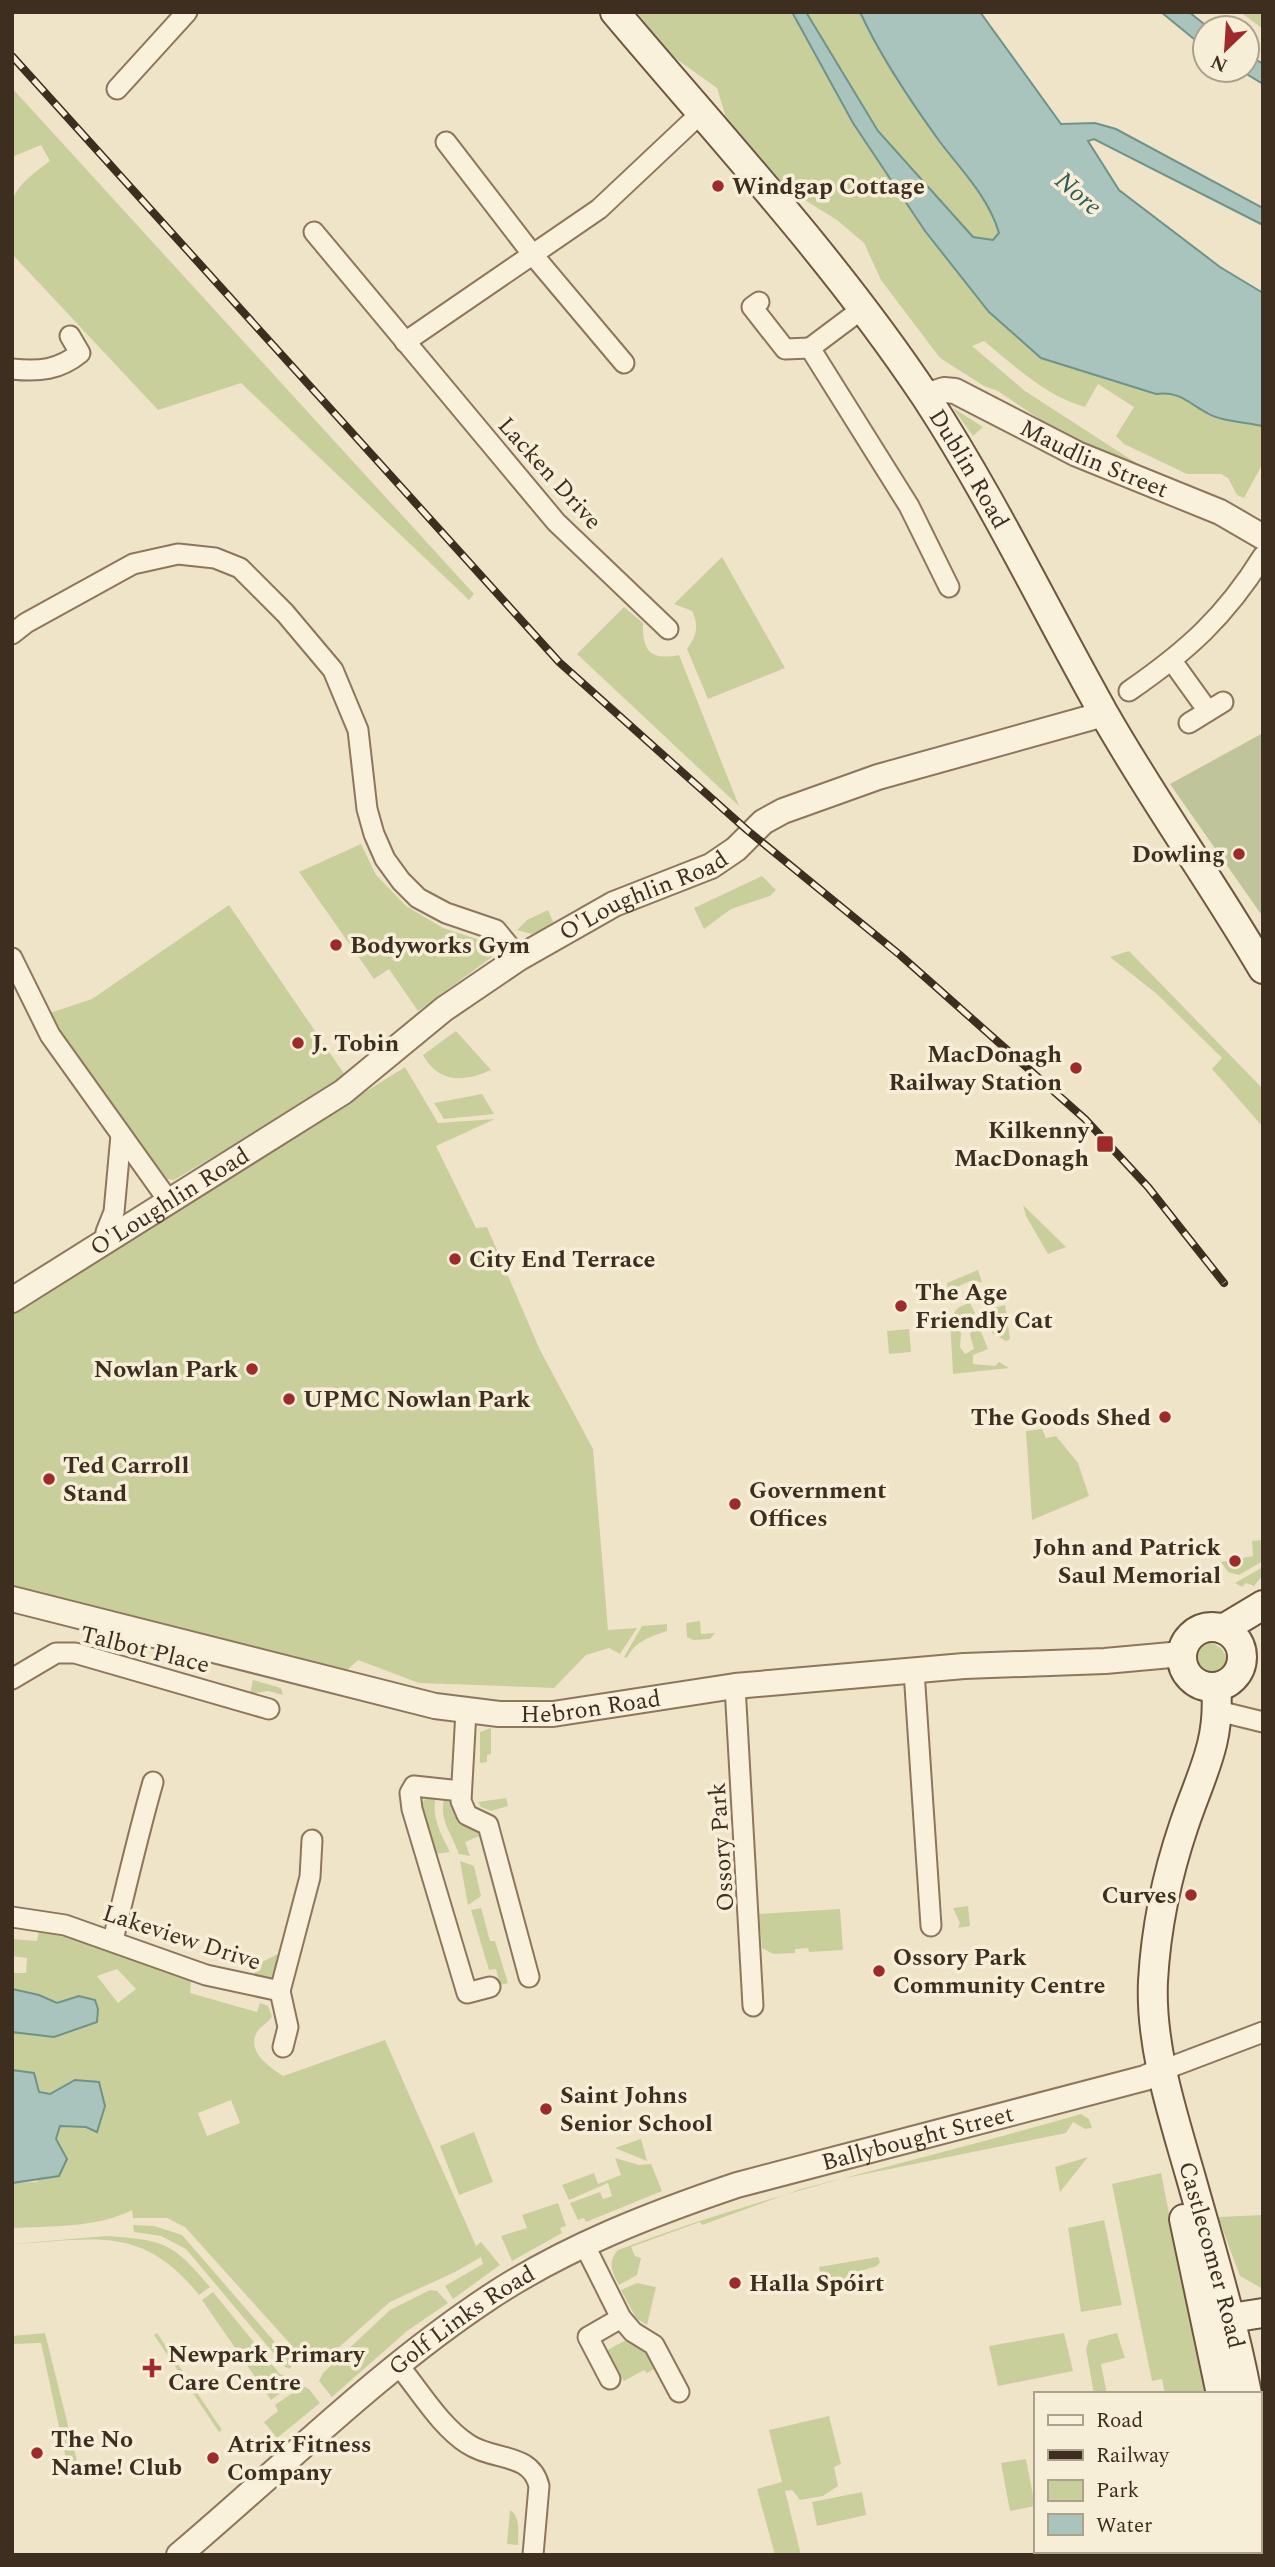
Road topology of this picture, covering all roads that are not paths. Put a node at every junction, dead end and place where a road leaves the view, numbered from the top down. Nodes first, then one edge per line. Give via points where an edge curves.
1 (187, 12) edge
2 (615, 12) edge
3 (117, 89) dead end
4 (701, 114) junction
5 (446, 142) dead end
6 (314, 232) dead end
7 (533, 255) junction
8 (759, 302) dead end
9 (862, 309) junction
10 (71, 336) dead end
11 (405, 342) junction
12 (810, 348) junction
13 (624, 363) dead end
14 (12, 369) edge
15 (925, 396) junction
16 (1263, 537) edge
17 (1263, 556) edge
18 (949, 587) dead end
19 (668, 629) dead end
20 (12, 634) edge
21 (1172, 661) junction
22 (1129, 691) dead end
23 (1104, 714) junction
24 (1189, 723) dead end
25 (12, 958) edge
26 (519, 958) junction
27 (1263, 970) edge
28 (121, 1135) junction
29 (168, 1200) junction
30 (107, 1239) junction
31 (12, 1300) edge
32 (12, 1599) edge
33 (1263, 1605) edge
34 (1263, 1625) edge
35 (1223, 1629) junction
36 (1242, 1653) junction
37 (1182, 1654) junction
38 (914, 1671) junction
39 (12, 1679) edge
40 (735, 1686) junction
41 (1217, 1699) junction
42 (269, 1709) dead end
43 (466, 1711) junction
44 (1263, 1722) edge
45 (153, 1782) dead end
46 (461, 1791) junction
47 (312, 1840) dead end
48 (950, 1896) dead end
49 (930, 1898) junction
50 (12, 1917) edge
51 (931, 1926) dead end
52 (113, 1940) junction
53 (529, 1977) dead end
54 (491, 1987) dead end
55 (280, 1991) junction
56 (753, 2006) dead end
57 (1263, 2032) edge
58 (283, 2047) dead end
59 (1163, 2070) junction
60 (672, 2206) joint
61 (584, 2244) junction
62 (1263, 2313) edge
63 (621, 2318) junction
64 (1217, 2319) junction
65 (1238, 2344) edge
66 (399, 2366) junction
67 (610, 2379) dead end
68 (679, 2392) dead end
69 (1222, 2392) edge
70 (1247, 2392) edge
71 (179, 2555) edge
72 (533, 2555) edge

1 - 3 street
2 - 4 main road, Dublin Road
4 - 7 street via 599,209
4 - 9 main road, Dublin Road
5 - 7 street
6 - 11 street, Lacken Drive
7 - 11 street
7 - 13 street
8 - 12 street via 752,307 785,349
9 - 12 street
9 - 15 main road, Dublin Road
10 - 14 street via 80,353 67,363 42,370
11 - 19 street, Lacken Drive via 556,522
12 - 18 street via 909,506
15 - 16 street, Maudlin Street via 956,391 1077,454 1220,512
15 - 23 main road, Dublin Road via 968,464
17 - 21 street via 1196,642
20 - 26 street via 133,564 178,554 215,558 240,568 333,670 358,730 367,809 385,859 418,898 496,930
21 - 22 street
21 - 24 street via 1215,707
23 - 26 street, O'Loughlin Road via 878,777 783,811 711,866 614,904
23 - 27 main road, Dublin Road
25 - 28 street via 50,1035
26 - 29 street, O'Loughlin Road via 444,1009 343,1092
28 - 29 street
28 - 30 street via 116,1200
29 - 30 street, O'Loughlin Road
30 - 31 street, O'Loughlin Road
32 - 43 street, Hebron Road
33 - 35 main road
34 - 36 main road
35 - 36 main road via 1238,1640
35 - 37 main road via 1196,1631
36 - 41 main road via 1240,1670
37 - 38 street, Hebron Road
37 - 41 main road via 1185,1672
38 - 40 street, Hebron Road
38 - 49 street
39 - 42 street, Talbot Place via 56,1653 75,1653
40 - 43 street, Hebron Road via 553,1714
40 - 56 street, Ossory Park
41 - 44 street
41 - 59 main road, Castlecomer Road via 1217,1734 1184,1823 1160,1910 1153,1984
43 - 46 street
45 - 52 street
46 - 53 street via 467,1815 488,1825
46 - 54 street via 414,1786 410,1793 467,1993
47 - 55 street via 310,1877
48 - 49 street
49 - 51 street
50 - 52 street, Lakeview Drive via 65,1925
52 - 55 street, Lakeview Drive via 206,1975
55 - 58 street, Lakeview Drive via 288,2026
57 - 59 street
59 - 60 street, Ballybought Street
59 - 64 main road, Castlecomer Road via 1177,2179
60 - 61 street, Golf Links Road
61 - 63 street
61 - 66 street, Golf Links Road via 493,2295
62 - 64 main road
63 - 67 street via 588,2337
63 - 68 street via 654,2345
64 - 65 main road, Castlecomer Road
65 - 69 main road, Castlecomer Road
65 - 70 main road, Castlecomer Road
66 - 71 street, Golf Links Road
66 - 72 street via 455,2434 469,2445 528,2465 536,2476

